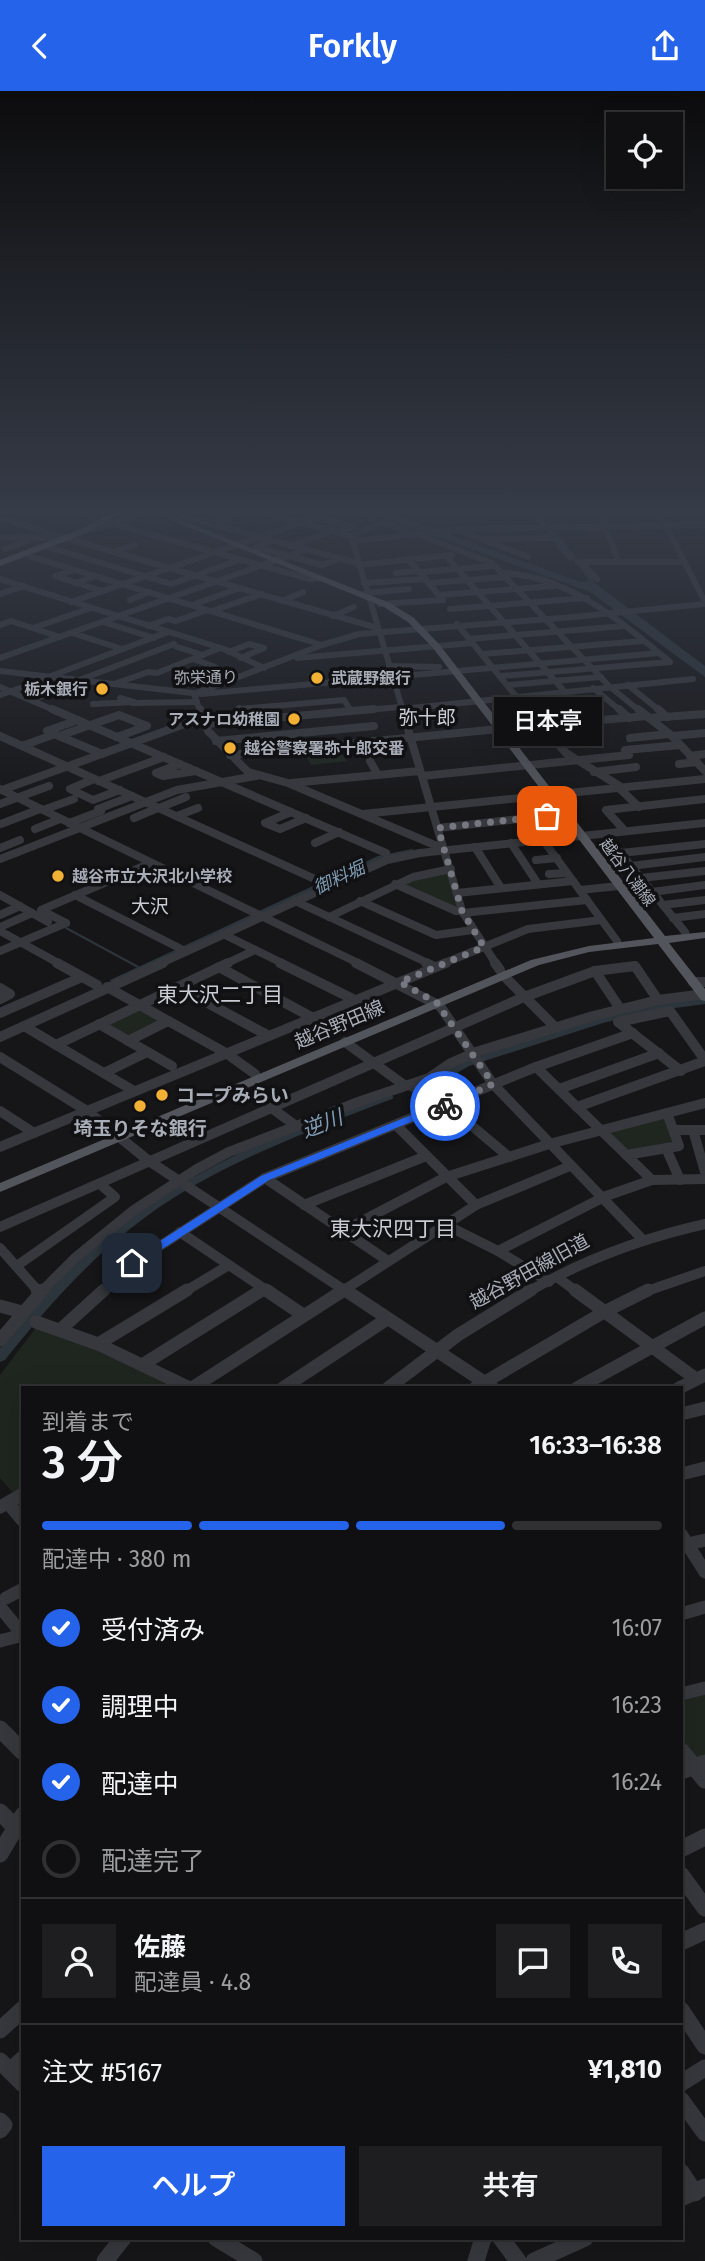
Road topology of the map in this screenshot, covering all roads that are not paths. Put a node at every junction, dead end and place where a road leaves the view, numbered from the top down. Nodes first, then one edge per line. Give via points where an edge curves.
1 (70, 615) edge
2 (158, 615) edge
3 (195, 615) edge
4 (223, 615) edge
5 (374, 615) edge
6 (402, 615) edge
7 (454, 615) edge
8 (498, 615) edge
9 (575, 615) edge
10 (591, 615) edge
11 (609, 615) edge
12 (118, 616) joint
13 (333, 616) edge
14 (545, 617) junction
15 (559, 617) junction
16 (502, 620) junction
17 (103, 622) junction
18 (137, 622) junction
19 (460, 624) junction
20 (0, 625) edge
21 (148, 626) junction
22 (624, 626) junction
23 (419, 627) junction
24 (33, 628) junction
25 (378, 629) junction
26 (558, 631) junction
27 (168, 632) junction
28 (278, 632) junction
29 (72, 633) junction
30 (515, 635) junction
31 (60, 637) junction
32 (153, 638) junction
33 (254, 641) dead end
34 (471, 641) junction
35 (643, 641) junction
36 (322, 645) junction
37 (436, 646) junction
38 (572, 646) junction
39 (177, 647) dead end
40 (122, 649) junction
41 (384, 650) junction
42 (528, 650) junction
43 (225, 651) junction
44 (659, 653) junction
45 (482, 654) junction
46 (203, 655) junction
47 (0, 658) edge
48 (211, 658) dead end
49 (241, 658) junction
50 (193, 659) junction
51 (286, 659) junction
52 (585, 660) junction
53 (540, 664) junction
54 (647, 664) junction
55 (389, 666) junction
56 (264, 667) junction
57 (494, 668) junction
58 (454, 669) junction
59 (593, 669) junction
60 (2, 672) edge
61 (547, 672) junction
62 (501, 676) junction
63 (50, 677) junction
64 (393, 677) junction
65 (601, 677) junction
66 (235, 679) junction
67 (693, 679) dead end
68 (80, 680) junction
69 (555, 681) junction
70 (666, 681) junction
71 (198, 682) dead end
72 (311, 682) junction
73 (114, 685) junction
74 (300, 685) junction
75 (508, 685) junction
76 (628, 685) junction
77 (0, 687) edge
78 (610, 687) junction
79 (46, 688) dead end
80 (212, 688) junction
81 (593, 688) junction
82 (11, 691) junction
83 (564, 691) junction
84 (55, 692) dead end
85 (165, 692) junction
86 (0, 695) edge
87 (516, 695) junction
88 (306, 696) dead end
89 (27, 698) junction
90 (120, 698) dead end
91 (196, 698) junction
92 (477, 700) junction
93 (132, 703) junction
94 (160, 703) junction
95 (523, 703) junction
96 (93, 704) dead end
97 (509, 704) dead end
98 (332, 707) junction
99 (402, 708) junction
100 (352, 711) junction
101 (259, 713) junction
102 (705, 713) edge
103 (667, 716) junction
104 (648, 717) junction
105 (629, 718) junction
106 (76, 719) junction
107 (205, 720) junction
108 (244, 721) junction
109 (555, 724) dead end
110 (90, 725) junction
111 (374, 726) dead end
112 (361, 727) junction
113 (42, 729) dead end
114 (499, 729) junction
115 (705, 733) edge
116 (57, 735) junction
117 (670, 735) junction
118 (0, 736) edge
119 (117, 737) junction
120 (411, 738) junction
121 (630, 738) dead end
122 (216, 741) junction
123 (369, 741) junction
124 (132, 743) junction
125 (680, 745) junction
126 (22, 746) junction
127 (705, 754) edge
128 (230, 755) junction
129 (98, 756) junction
130 (690, 756) junction
131 (164, 757) junction
132 (370, 761) dead end
133 (579, 761) junction
134 (697, 762) junction
135 (180, 764) junction
136 (679, 764) dead end
137 (529, 767) junction
138 (636, 767) dead end
139 (70, 768) junction
140 (198, 771) junction
141 (705, 771) edge
142 (594, 772) junction
143 (421, 773) junction
144 (261, 775) junction
145 (378, 775) junction
146 (705, 779) edge
147 (100, 782) junction
148 (223, 782) junction
149 (288, 783) junction
150 (620, 788) junction
151 (1, 790) edge
152 (120, 790) junction
153 (53, 794) dead end
154 (551, 795) junction
155 (132, 796) junction
156 (186, 797) dead end
157 (77, 799) junction
158 (514, 799) junction
159 (705, 799) edge
160 (22, 800) junction
161 (147, 803) junction
162 (0, 804) edge
163 (639, 807) junction
164 (159, 808) junction
165 (198, 808) dead end
166 (44, 811) junction
167 (291, 811) junction
168 (362, 814) junction
169 (564, 814) junction
170 (177, 816) junction
171 (134, 818) dead end
172 (306, 818) junction
173 (449, 818) dead end
174 (60, 819) junction
175 (435, 819) junction
176 (532, 821) junction
177 (69, 823) junction
178 (705, 823) edge
179 (1, 824) edge
180 (678, 826) junction
181 (80, 828) junction
182 (35, 829) dead end
183 (623, 829) junction
184 (339, 832) junction
185 (579, 834) junction
186 (605, 834) junction
187 (20, 840) dead end
188 (543, 840) junction
189 (315, 843) dead end
190 (511, 843) junction
191 (705, 844) edge
192 (695, 845) junction
193 (443, 847) junction
194 (475, 847) junction
195 (0, 848) edge
196 (386, 853) junction
197 (621, 853) junction
198 (705, 857) edge
199 (1, 858) edge
200 (558, 861) junction
201 (151, 863) junction
202 (539, 863) dead end
203 (631, 866) junction
204 (451, 869) junction
205 (705, 871) edge
206 (567, 873) junction
207 (549, 874) dead end
208 (641, 878) junction
209 (573, 881) junction
210 (324, 883) junction
211 (395, 884) junction
212 (538, 884) junction
213 (705, 885) edge
214 (619, 886) junction
215 (501, 888) junction
216 (580, 890) junction
217 (652, 892) junction
218 (457, 893) junction
219 (75, 895) junction
220 (2, 899) edge
221 (587, 899) junction
222 (705, 900) edge
223 (295, 901) junction
224 (360, 901) junction
225 (663, 905) junction
226 (20, 906) junction
227 (463, 912) junction
228 (32, 913) junction
229 (257, 914) junction
230 (705, 914) edge
231 (0, 915) edge
232 (602, 915) junction
233 (329, 917) junction
234 (673, 918) junction
235 (57, 926) junction
236 (0, 929) edge
237 (473, 930) junction
238 (685, 932) junction
239 (705, 932) edge
240 (223, 934) junction
241 (659, 938) junction
242 (617, 941) junction
243 (20, 943) junction
244 (484, 947) junction
245 (181, 949) junction
246 (255, 950) junction
247 (0, 951) edge
248 (219, 967) junction
249 (435, 967) junction
250 (595, 971) junction
251 (502, 973) junction
252 (82, 977) junction
253 (400, 982) junction
254 (102, 986) junction
255 (178, 986) junction
256 (0, 988) edge
257 (703, 991) edge
258 (524, 997) junction
259 (0, 999) edge
260 (355, 1000) junction
261 (658, 1000) junction
262 (434, 1001) junction
263 (140, 1005) junction
264 (619, 1007) junction
265 (0, 1015) edge
266 (313, 1018) junction
267 (168, 1021) junction
268 (99, 1024) junction
269 (18, 1026) junction
270 (555, 1027) junction
271 (455, 1028) junction
272 (0, 1030) edge
273 (633, 1033) junction
274 (269, 1036) junction
275 (0, 1037) edge
276 (128, 1041) junction
277 (345, 1042) junction
278 (56, 1045) junction
279 (147, 1052) junction
280 (226, 1053) junction
281 (659, 1053) junction
282 (0, 1057) edge
283 (475, 1058) junction
284 (705, 1060) edge
285 (374, 1063) junction
286 (172, 1066) dead end
287 (536, 1067) junction
288 (681, 1070) junction
289 (104, 1073) junction
290 (255, 1074) junction
291 (493, 1084) junction
292 (404, 1085) junction
293 (559, 1089) junction
294 (134, 1091) junction
295 (705, 1103) edge
296 (447, 1105) junction
297 (577, 1107) junction
298 (273, 1109) junction
299 (0, 1111) edge
300 (86, 1111) junction
301 (667, 1113) junction
302 (296, 1126) junction
303 (397, 1126) junction
304 (601, 1130) junction
305 (674, 1130) junction
306 (693, 1130) junction
307 (705, 1130) edge
308 (34, 1133) junction
309 (118, 1136) junction
310 (549, 1144) junction
311 (0, 1147) edge
312 (666, 1148) junction
313 (626, 1155) junction
314 (426, 1156) junction
315 (509, 1157) junction
316 (149, 1161) junction
317 (570, 1166) junction
318 (705, 1173) edge
319 (446, 1177) junction
320 (265, 1178) junction
321 (705, 1179) edge
322 (652, 1180) junction
323 (680, 1180) junction
324 (0, 1181) edge
325 (100, 1184) junction
326 (184, 1184) junction
327 (0, 1188) edge
328 (601, 1198) junction
329 (304, 1205) junction
330 (476, 1206) junction
331 (218, 1207) junction
332 (705, 1224) edge
333 (446, 1225) junction
334 (0, 1227) edge
335 (343, 1231) junction
336 (180, 1232) junction
337 (642, 1239) junction
338 (0, 1248) edge
339 (498, 1251) junction
340 (388, 1261) junction
341 (18, 1265) junction
342 (229, 1265) junction
343 (705, 1271) edge
344 (553, 1280) junction
345 (264, 1289) junction
346 (343, 1290) junction
347 (40, 1293) junction
348 (0, 1306) edge
349 (22, 1312) junction
350 (604, 1312) junction
351 (303, 1315) junction
352 (705, 1318) edge
353 (387, 1319) junction
354 (36, 1322) dead end
355 (60, 1330) junction
356 (0, 1340) edge
357 (98, 1344) junction
358 (653, 1346) junction
359 (435, 1351) junction
360 (142, 1365) junction
361 (701, 1377) edge
362 (187, 1386) edge
363 (194, 1386) edge
364 (286, 1386) edge
365 (391, 1386) edge
366 (484, 1386) edge
367 (581, 1386) edge
368 (683, 1386) edge
369 (705, 1408) edge
370 (683, 1414) edge
371 (705, 1468) edge
372 (683, 1474) edge
373 (21, 1495) edge
374 (4, 1505) edge
375 (21, 1519) edge
376 (705, 1540) edge
377 (683, 1541) edge
378 (705, 1572) edge
379 (21, 1590) edge
380 (3, 1602) edge
381 (705, 1607) edge
382 (683, 1613) edge
383 (21, 1632) edge
384 (21, 1636) edge
385 (0, 1641) edge
386 (705, 1688) edge
387 (683, 1694) edge
388 (0, 1729) edge
389 (21, 1750) edge
390 (693, 1767) edge
391 (705, 1780) edge
392 (0, 1812) edge
393 (19, 1821) edge
394 (705, 1837) edge
395 (683, 1848) edge
396 (0, 1854) edge
397 (683, 1878) edge
398 (705, 1908) edge
399 (705, 1931) edge
400 (683, 1941) edge
401 (21, 2011) edge
402 (684, 2021) edge
403 (0, 2030) edge
404 (705, 2046) edge
405 (705, 2068) edge
406 (683, 2082) edge
407 (683, 2103) edge
408 (0, 2121) edge
409 (0, 2130) edge
410 (705, 2133) edge
411 (683, 2175) edge
412 (694, 2193) edge
413 (122, 2240) edge
414 (219, 2240) edge
415 (482, 2240) edge
416 (502, 2240) edge
417 (580, 2240) edge
418 (104, 2261) edge
419 (254, 2261) edge
420 (476, 2261) edge
421 (518, 2261) edge
422 (534, 2261) edge

1 - 24 street
2 - 18 street
3 - 21 street
4 - 28 street
5 - 25 street
6 - 23 main road, 越谷八潮線
7 - 19 street
8 - 16 street
9 - 15 street
10 - 15 street, bridge
11 - 22 street
12 - 17 street
12 - 18 street
13 - 25 street
14 - 15 street
14 - 16 street
14 - 26 street
16 - 19 street
16 - 30 street
17 - 29 street
17 - 32 street
18 - 21 street
19 - 23 street
19 - 34 street
20 - 24 street via 11,621
21 - 27 street
22 - 26 street
22 - 35 street
23 - 25 street
23 - 37 main road, 越谷八潮線
24 - 31 street
25 - 36 street
25 - 41 street
26 - 30 street
26 - 38 street
27 - 32 street
27 - 43 street
28 - 33 street
28 - 36 street
29 - 31 street
29 - 40 street
30 - 34 street
30 - 42 street
31 - 47 street
32 - 40 street
32 - 68 street via 174,644
34 - 37 street
34 - 45 street
35 - 38 street
35 - 44 street
36 - 51 street
37 - 41 street
37 - 58 main road, 越谷八潮線
38 - 42 street
38 - 52 street
39 - 46 street
40 - 63 street
41 - 51 street
41 - 55 street
42 - 45 street
42 - 53 street
43 - 46 street
43 - 48 street
43 - 49 street
43 - 49 street via 249,644 264,648
44 - 52 street, 弥栄通り
44 - 54 street via 670,662
45 - 57 street
46 - 50 street
49 - 56 street
50 - 66 street
50 - 73 street
51 - 56 street
52 - 53 street, 弥栄通り
52 - 59 street
53 - 57 street, 弥栄通り
53 - 61 street
54 - 59 street
54 - 70 street
55 - 58 street
55 - 64 street
56 - 66 street
57 - 58 street, 弥栄通り
57 - 62 street
58 - 64 street, 弥栄通り
58 - 92 main road, 越谷八潮線
59 - 61 street
59 - 65 street
60 - 63 street, 弥栄通り
61 - 62 street
61 - 69 street
62 - 75 street
63 - 68 street, 弥栄通り
63 - 82 street
64 - 72 street, 弥栄通り
64 - 99 street
65 - 69 street
65 - 78 street
66 - 80 street
67 - 70 street
68 - 73 street, 弥栄通り
69 - 75 street
69 - 83 street
70 - 76 street
71 - 80 street
72 - 74 street, 弥栄通り
72 - 98 street
73 - 85 street, 弥栄通り
74 - 88 street
74 - 91 street, 弥栄通り
75 - 87 street
76 - 78 street
76 - 103 street
77 - 82 street
78 - 81 street
78 - 104 street
79 - 89 street
80 - 91 street
81 - 83 street
81 - 105 street
82 - 86 street
82 - 89 street
83 - 87 street
84 - 89 street
85 - 91 street, 弥栄通り
85 - 94 street
87 - 92 street
87 - 95 street
89 - 106 street
90 - 93 street via 134,700
91 - 94 street
91 - 107 street
92 - 99 street
92 - 114 main road, 越谷八潮線
93 - 94 street
93 - 96 street
95 - 97 street
95 - 133 street via 552,740
98 - 100 street
98 - 100 street via 344,699
98 - 101 street
98 - 101 street
99 - 100 street
99 - 120 street
100 - 112 street
101 - 108 street
101 - 108 street via 239,709
102 - 103 street
103 - 104 street
104 - 105 street
104 - 117 street
105 - 109 street
106 - 110 street
106 - 113 street
106 - 116 street via 47,731
107 - 108 street
107 - 122 street
107 - 124 street
110 - 116 street
110 - 119 street
110 - 119 street via 119,715 146,726
111 - 112 street
112 - 122 street
112 - 123 street
114 - 120 street
114 - 137 main road, 越谷八潮線
115 - 117 street
116 - 126 street
116 - 129 street
117 - 121 street
117 - 125 street
118 - 126 street
119 - 124 street
120 - 123 street
120 - 143 street
122 - 128 street
123 - 128 street
124 - 129 street
124 - 131 street
125 - 130 street
125 - 133 street via 625,750 629,755
126 - 139 street
127 - 130 street
128 - 144 street via 248,772
129 - 139 street via 100,760
130 - 134 street
131 - 135 street
131 - 147 street
132 - 145 street
133 - 137 street
133 - 142 street
134 - 136 street
134 - 141 street
135 - 140 street
135 - 140 street via 156,773
137 - 143 street
137 - 154 main road, 越谷八潮線
138 - 142 street
139 - 147 street
139 - 151 street
140 - 148 street
142 - 150 street
143 - 145 street
143 - 175 street
144 - 148 street
144 - 149 street
145 - 149 street
146 - 150 street
147 - 152 street
147 - 157 street
147 - 157 street via 70,789
148 - 161 street via 177,790
148 - 167 street
149 - 168 street
150 - 154 street
150 - 163 street
151 - 160 street
152 - 155 street
152 - 157 street via 93,800
153 - 160 street
154 - 158 street
154 - 169 main road, 越谷八潮線
155 - 161 street
155 - 177 street
156 - 164 street
157 - 166 street
158 - 175 street
158 - 176 street
159 - 163 street
160 - 162 street
160 - 166 street
161 - 164 street
161 - 181 street
163 - 183 street via 606,810
164 - 170 street
164 - 171 street
165 - 170 street
166 - 174 street
166 - 179 street
167 - 172 street
167 - 172 street via 265,823 279,829
168 - 175 street
168 - 193 street
169 - 176 street
169 - 185 main road, 越谷八潮線
170 - 210 street
172 - 184 street
173 - 175 street
174 - 177 street
174 - 182 street
175 - 176 street
175 - 193 street
177 - 181 street
178 - 180 street
180 - 183 street
180 - 192 street
181 - 199 street
181 - 201 street
183 - 185 street
183 - 186 street
184 - 189 street
184 - 196 street
185 - 186 street
185 - 188 street
185 - 193 street
185 - 214 main road, 越谷八潮線
186 - 197 street
187 - 195 street
188 - 190 street
188 - 200 street
190 - 194 street
190 - 212 street
191 - 192 street
192 - 197 street
192 - 198 street
193 - 194 street
193 - 196 street
193 - 204 street
193 - 210 street via 387,860
194 - 215 street
196 - 210 street
197 - 203 street
198 - 203 street
200 - 202 street
200 - 206 street
201 - 219 street
201 - 229 street
203 - 208 street
204 - 211 street
204 - 218 street
205 - 208 street
206 - 207 street
206 - 209 street
208 - 217 street
209 - 212 street
209 - 216 street
210 - 223 street
210 - 229 street
211 - 224 street
211 - 227 street
212 - 215 street
213 - 217 street
214 - 216 street
214 - 241 main road, 越谷八潮線
215 - 218 street
216 - 221 street
217 - 225 street
218 - 227 street
219 - 235 street via 41,910 66,923
219 - 245 street
220 - 226 street
221 - 227 street
221 - 232 street
222 - 225 street
223 - 229 street
223 - 233 street
224 - 233 street
224 - 237 street via 436,935
225 - 234 street
226 - 228 street
226 - 231 street
227 - 237 street
228 - 235 street
228 - 236 street
229 - 240 street
229 - 245 street
229 - 253 street
230 - 234 street
232 - 242 street
232 - 244 street via 528,929
233 - 249 street
234 - 238 street
235 - 243 street
236 - 243 street
237 - 244 street
238 - 239 main road, 越谷野田線
238 - 241 main road, 越谷野田線
239 - 241 main road, 越谷野田線
240 - 245 street
240 - 246 street
241 - 242 main road, 越谷野田線
241 - 251 main road, 越谷野田線 via 575,951
241 - 257 main road, 越谷八潮線
242 - 251 main road, 越谷野田線 via 557,951
243 - 247 street
243 - 252 street
244 - 249 street
244 - 251 street
245 - 254 street
245 - 254 street
246 - 248 street
246 - 260 street
248 - 255 street
248 - 266 street
249 - 253 street
250 - 258 street
250 - 261 street via 635,966
250 - 264 street
251 - 258 street
251 - 262 main road, 越谷野田線
252 - 254 street
252 - 265 street
253 - 260 street
253 - 262 street
254 - 263 street
254 - 269 street
255 - 263 street
255 - 274 street
256 - 259 street via 10,994
257 - 261 street
258 - 270 street
258 - 271 street
260 - 266 street
261 - 264 street
262 - 271 street
262 - 277 main road, 越谷野田線
262 - 290 main road, 越谷野田線
263 - 267 street
263 - 268 street
264 - 270 street
265 - 269 street
266 - 274 street
267 - 276 street
267 - 280 street
268 - 276 street
268 - 278 street
269 - 272 street
269 - 275 street
269 - 278 street
270 - 283 street
271 - 283 street
271 - 285 street
273 - 281 street
273 - 284 street via 618,1022 670,1011
273 - 287 street
274 - 280 street
276 - 279 street
277 - 285 street
277 - 309 main road, 越谷野田線
278 - 289 street
279 - 286 street
279 - 289 street
280 - 290 street
280 - 294 street
281 - 288 street
281 - 293 street
282 - 300 street
283 - 291 street
283 - 292 street
284 - 288 street
285 - 292 street
285 - 298 street
287 - 291 street
287 - 293 street
288 - 297 street
289 - 294 street
290 - 309 main road, 越谷野田線
291 - 296 street
291 - 310 street
292 - 302 street
293 - 297 street
294 - 300 street
295 - 301 street
296 - 303 street
296 - 315 street
297 - 304 street
298 - 302 street
298 - 316 street
299 - 308 street
300 - 308 street
300 - 309 street
301 - 304 street
301 - 305 street
302 - 326 street via 230,1152
303 - 314 street
303 - 320 street
304 - 310 street
304 - 313 street
305 - 306 street
305 - 312 street via 679,1146
306 - 307 street
306 - 318 street
308 - 311 street
309 - 316 street
309 - 324 main road, 越谷野田線
309 - 327 main road, 越谷野田線
310 - 315 street
310 - 317 street
312 - 313 street
312 - 323 street
313 - 322 street
314 - 319 street
314 - 329 street
315 - 319 street
316 - 325 street
316 - 326 street
317 - 328 street
317 - 330 street
319 - 330 street
319 - 335 street
320 - 329 street
320 - 331 street
321 - 323 street
322 - 323 street
322 - 328 street
325 - 334 street
325 - 341 street via 116,1197
326 - 331 street
326 - 347 street via 98,1240
328 - 337 street
328 - 339 street
329 - 335 street
330 - 333 street
331 - 336 street
331 - 346 street
332 - 337 street, 越谷野田線旧道
333 - 339 street
333 - 340 street
335 - 340 street
336 - 342 street
336 - 355 street via 132,1263
337 - 344 street, 越谷野田線旧道
338 - 341 street
339 - 344 street
340 - 346 street
341 - 347 street
342 - 345 street
342 - 357 street
343 - 350 street via 658,1285
344 - 350 street
344 - 359 street, 越谷野田線旧道
345 - 351 street
345 - 360 street
346 - 351 street
346 - 353 street
347 - 349 street
348 - 349 street
349 - 356 street
350 - 358 street
350 - 366 street
351 - 363 street
352 - 358 street
353 - 359 street
353 - 364 street
354 - 355 street
355 - 357 street
357 - 360 street
358 - 361 street
358 - 367 street
359 - 365 street, 越谷野田線旧道
359 - 366 street
360 - 362 street
361 - 368 street
369 - 370 street
371 - 372 street
373 - 374 street
374 - 375 street
376 - 377 street
377 - 378 street
379 - 380 street
380 - 383 street
381 - 382 street
384 - 385 street
386 - 387 street
388 - 389 street
390 - 391 street
392 - 393 street
393 - 396 street
394 - 395 street
397 - 398 street
399 - 400 street
401 - 403 street
402 - 404 street
405 - 406 street
407 - 410 street
408 - 409 street via 4,2125
411 - 412 street
413 - 418 street
414 - 419 street
415 - 420 street
416 - 421 street
417 - 422 street

